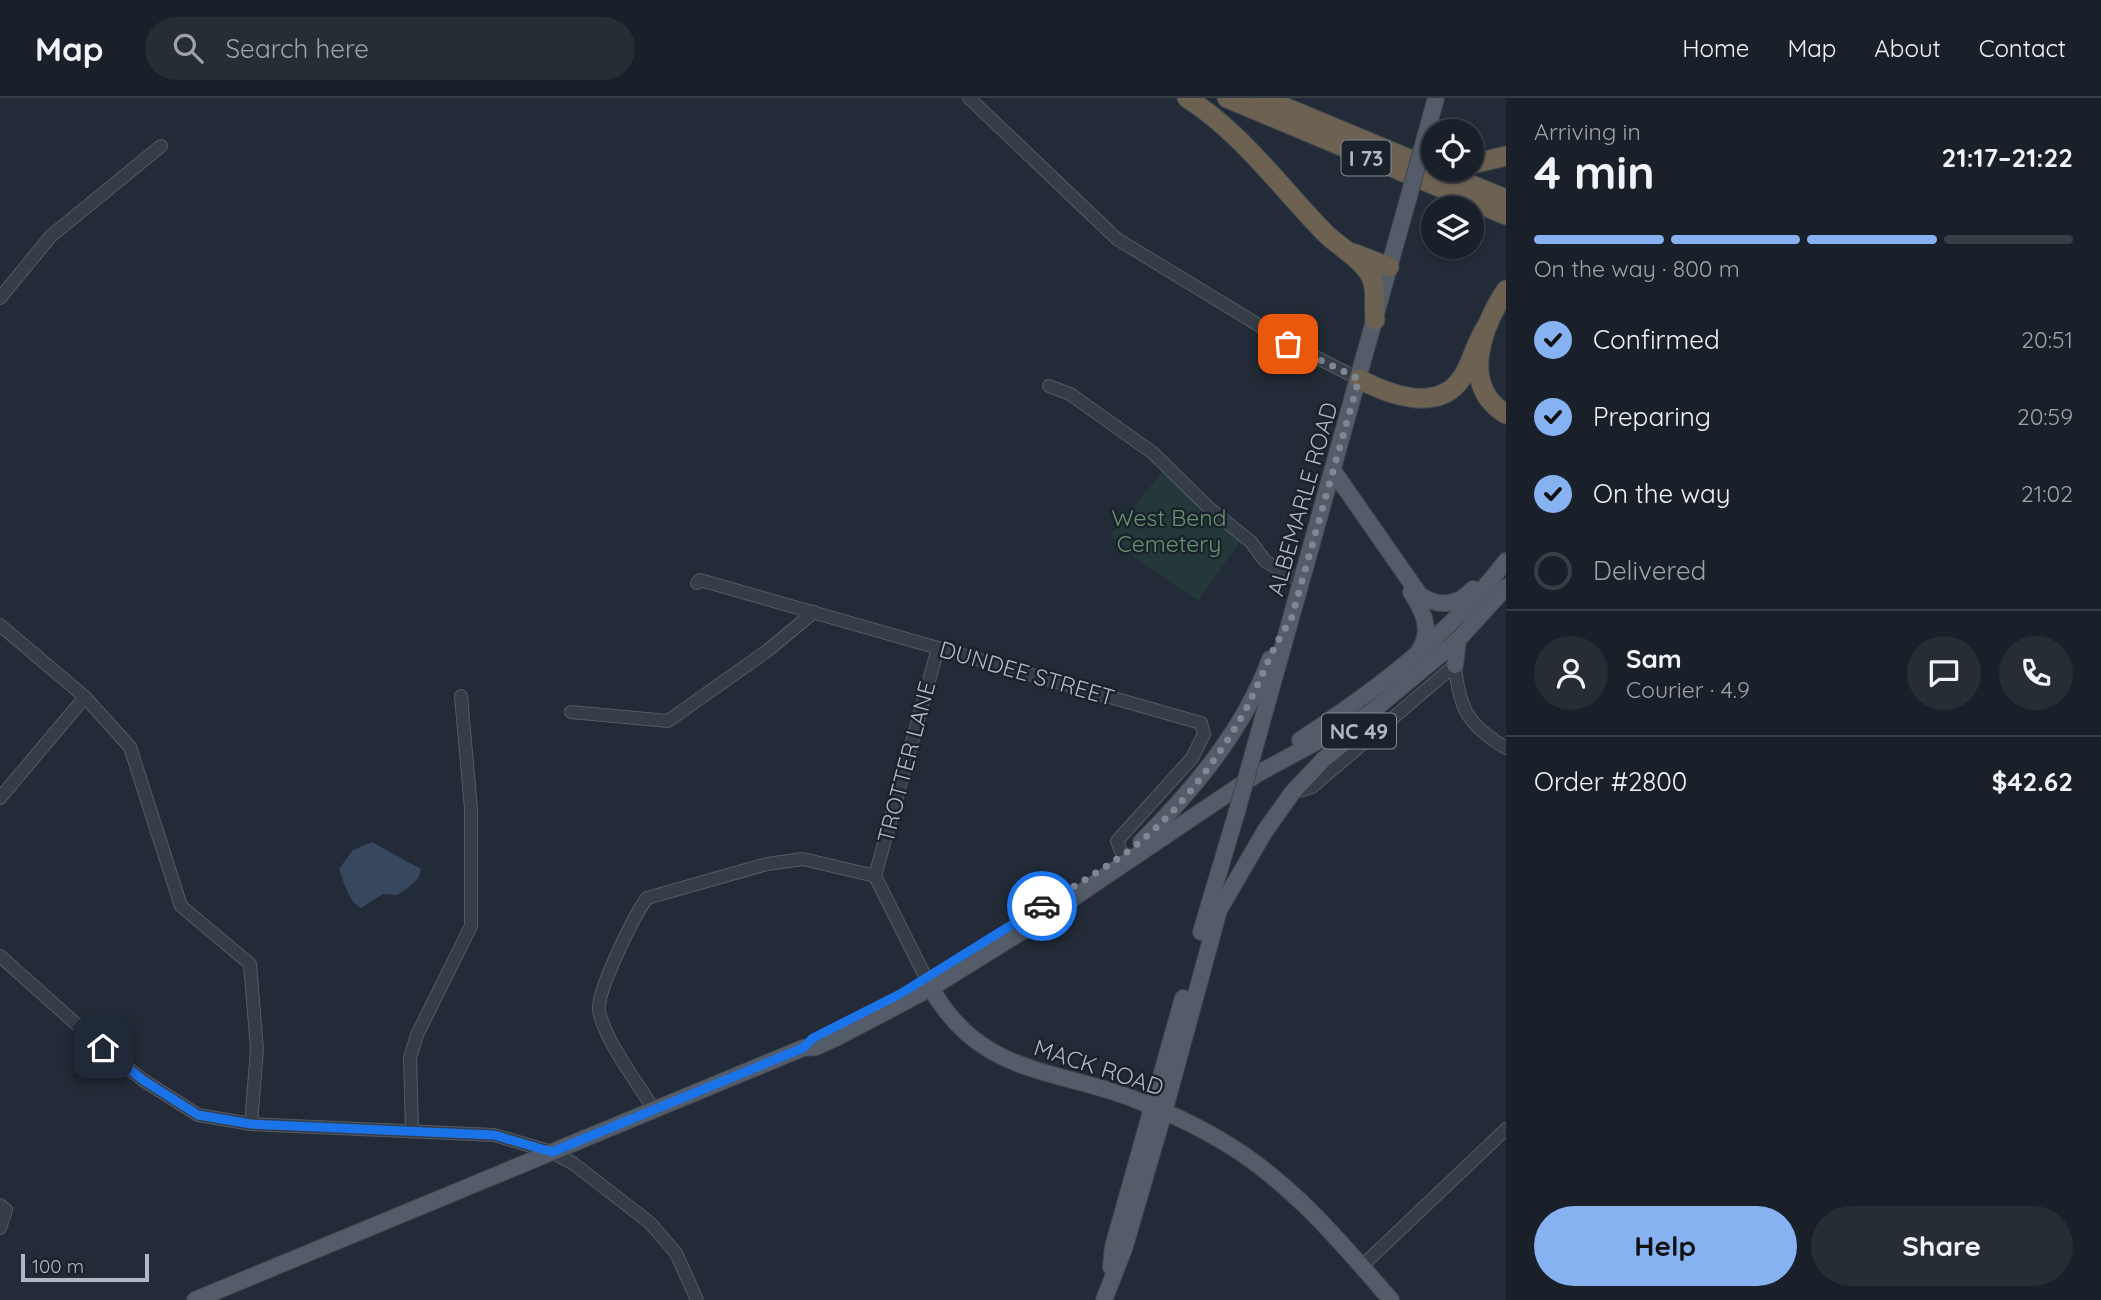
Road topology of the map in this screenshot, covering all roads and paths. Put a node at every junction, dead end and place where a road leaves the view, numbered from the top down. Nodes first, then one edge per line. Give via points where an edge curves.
1 (969, 98) edge
2 (1187, 98) edge
3 (1227, 98) edge
4 (1263, 98) edge
5 (1436, 98) edge
6 (1371, 143) junction
7 (161, 146) dead end
8 (1421, 155) edge
9 (1506, 156) edge
10 (1484, 161) edge
11 (1421, 164) edge
12 (1465, 182) edge
13 (1506, 199) edge
14 (1506, 215) edge
15 (1346, 251) junction
16 (1389, 267) junction
17 (1506, 290) edge
18 (0, 298) edge
19 (1375, 320) junction
20 (1487, 326) junction
21 (1359, 379) junction
22 (1049, 386) dead end
23 (1506, 414) edge
24 (1334, 472) junction
25 (1503, 565) edge
26 (1402, 574) junction
27 (1302, 582) junction
28 (697, 583) dead end
29 (1506, 587) edge
30 (814, 612) junction
31 (1291, 620) junction
32 (0, 625) edge
33 (1458, 640) junction
34 (938, 648) junction
35 (1420, 663) junction
36 (1455, 665) junction
37 (1430, 686) junction
38 (461, 696) dead end
39 (85, 697) junction
40 (1461, 700) junction
41 (572, 712) dead end
42 (1312, 738) junction
43 (1506, 748) edge
44 (1292, 793) junction
45 (0, 798) edge
46 (1140, 842) junction
47 (1122, 854) junction
48 (1221, 871) junction
49 (875, 876) junction
50 (1214, 925) junction
51 (0, 956) edge
52 (928, 983) junction
53 (654, 1110) junction
54 (1158, 1110) junction
55 (251, 1124) junction
56 (1506, 1129) edge
57 (412, 1130) junction
58 (552, 1152) junction
59 (0, 1205) edge
60 (0, 1228) edge
61 (1362, 1266) junction
62 (195, 1300) edge
63 (697, 1300) edge
64 (1104, 1300) edge
65 (1391, 1300) edge

1 - 21 street via 1112,235 1288,344
2 - 15 highway via 1241,142
3 - 14 highway, I 73
4 - 6 highway, I 73
5 - 16 main road, ALBEMARLE ROAD, bridge
6 - 8 highway via 1388,143
6 - 11 highway, I 73
7 - 18 street via 51,236
9 - 10 highway
12 - 13 highway, I 73
15 - 16 highway
15 - 19 highway via 1370,274
16 - 19 main road, ALBEMARLE ROAD
17 - 20 highway
19 - 21 main road, ALBEMARLE ROAD
20 - 21 highway via 1461,379 1442,395 1416,398
20 - 23 highway via 1479,382 1488,400
21 - 24 main road, ALBEMARLE ROAD
22 - 27 street via 1070,394 1153,453 1251,542 1265,561
24 - 26 main road
24 - 27 main road, ALBEMARLE ROAD
25 - 26 main road via 1463,599 1450,604 1423,597
25 - 35 main road
26 - 35 main road via 1426,624
27 - 31 main road, ALBEMARLE ROAD
28 - 30 street, DUNDEE STREET via 700,580
29 - 33 main road
30 - 34 street, DUNDEE STREET
30 - 41 street via 668,721
31 - 46 main road via 1235,728 1191,788
31 - 48 main road, ALBEMARLE ROAD, bridge
32 - 39 street
33 - 35 main road
33 - 36 main road
34 - 47 street, DUNDEE STREET via 1200,723 1204,734 1192,758 1117,841
34 - 49 street, TROTTER LANE
35 - 42 main road via 1370,713
35 - 44 main road, NC 49 via 1420,682 1324,759
36 - 37 street
36 - 40 street
37 - 40 street via 1442,687
37 - 44 street via 1312,787
38 - 57 street via 471,809 471,926 416,1035 410,1058
39 - 45 street
39 - 55 street via 130,747 181,906 250,964 257,1049
40 - 43 street via 1473,724
42 - 46 main road
42 - 52 main road via 1050,914
44 - 50 main road, NC 49 via 1239,871
46 - 47 main road
47 - 52 main road
48 - 50 main road, ALBEMARLE ROAD
48 - 54 main road, ALBEMARLE ROAD / NC 49 via 1200,935
49 - 52 street
49 - 53 street via 803,859 767,864 647,898 610,971 599,1009
50 - 54 main road, NC 49
51 - 55 street via 143,1080 198,1115
52 - 53 main road via 813,1038 803,1048
52 - 54 main road, MACK ROAD via 956,1022 996,1055
53 - 58 main road
54 - 61 main road, MACK ROAD via 1248,1157 1303,1204
54 - 64 main road, NC 49 via 1124,1249
55 - 57 street
56 - 61 street
57 - 58 street via 494,1135
58 - 62 main road
58 - 63 street via 650,1223 676,1253
59 - 60 street via 6,1210
61 - 65 main road, MACK ROAD

